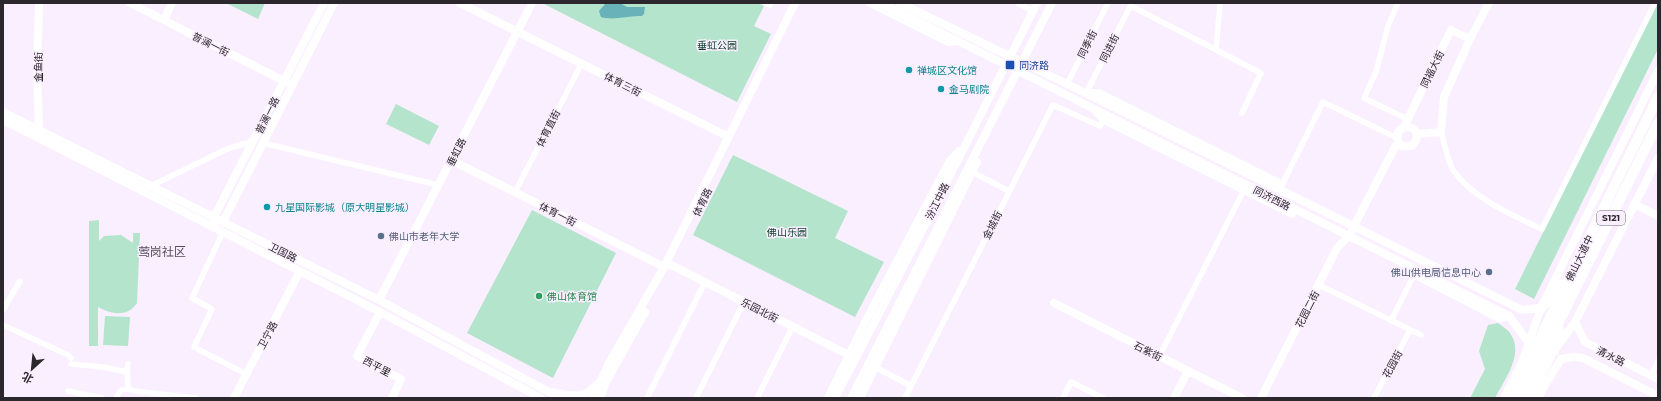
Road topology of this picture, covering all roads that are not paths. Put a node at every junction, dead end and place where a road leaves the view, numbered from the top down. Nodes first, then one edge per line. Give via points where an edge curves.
1 (39, 3) edge
2 (130, 3) edge
3 (172, 3) edge
4 (324, 3) edge
5 (334, 3) edge
6 (460, 3) edge
7 (532, 3) edge
8 (765, 3) edge
9 (771, 3) edge
10 (795, 3) edge
11 (800, 3) edge
12 (870, 3) edge
13 (882, 3) edge
14 (900, 3) edge
15 (912, 3) edge
16 (1018, 3) edge
17 (1052, 3) edge
18 (1108, 3) edge
19 (1220, 3) edge
20 (1398, 3) edge
21 (1489, 3) edge
22 (1655, 3) edge
23 (1132, 4) edge
24 (1035, 7) edge
25 (164, 20) junction
26 (518, 31) junction
27 (1470, 39) junction
28 (959, 41) junction
29 (986, 45) junction
30 (1216, 50) junction
31 (1008, 60) junction
32 (582, 63) junction
33 (1021, 66) junction
34 (1658, 71) edge
35 (284, 82) junction
36 (1067, 84) junction
37 (292, 85) junction
38 (1086, 93) junction
39 (1658, 97) edge
40 (1093, 108) junction
41 (3, 112) edge
42 (1242, 113) dead end
43 (3, 120) edge
44 (1104, 120) junction
45 (1406, 123) junction
46 (1658, 123) edge
47 (39, 130) junction
48 (1441, 132) junction
49 (1417, 134) junction
50 (729, 137) junction
51 (1397, 139) junction
52 (254, 141) junction
53 (263, 143) junction
54 (966, 143) junction
55 (978, 148) junction
56 (1183, 153) junction
57 (1658, 158) edge
58 (451, 160) junction
59 (1194, 165) junction
60 (1212, 168) junction
61 (972, 172) junction
62 (1282, 184) junction
63 (438, 185) junction
64 (150, 186) junction
65 (1244, 190) junction
66 (1009, 191) junction
67 (515, 192) junction
68 (1634, 204) junction
69 (1658, 216) edge
70 (214, 218) junction
71 (223, 222) junction
72 (1355, 224) junction
73 (214, 227) junction
74 (223, 232) junction
75 (1347, 238) junction
76 (1436, 262) junction
77 (668, 266) junction
78 (1443, 270) junction
79 (300, 271) junction
80 (1454, 271) junction
81 (1414, 275) junction
82 (1570, 277) junction
83 (20, 281) dead end
84 (705, 282) junction
85 (1319, 285) junction
86 (379, 300) junction
87 (744, 302) junction
88 (1054, 303) dead end
89 (1516, 307) junction
90 (1541, 308) junction
91 (3, 310) edge
92 (380, 312) junction
93 (1563, 312) junction
94 (1509, 316) junction
95 (1391, 321) junction
96 (1575, 322) junction
97 (3, 325) edge
98 (793, 326) junction
99 (1410, 330) junction
100 (1421, 335) dead end
101 (1529, 343) junction
102 (1554, 351) junction
103 (849, 355) junction
104 (1159, 357) junction
105 (1658, 361) edge
106 (128, 364) dead end
107 (1547, 365) junction
108 (875, 368) junction
109 (1188, 371) junction
110 (127, 372) junction
111 (246, 374) junction
112 (604, 378) junction
113 (1654, 378) edge
114 (911, 386) junction
115 (1544, 387) junction
116 (128, 388) junction
117 (544, 389) junction
118 (1644, 389) junction
119 (68, 391) dead end
120 (1507, 396) edge
121 (1658, 396) edge
122 (181, 397) edge
123 (102, 398) edge
124 (116, 398) edge
125 (196, 398) edge
126 (234, 398) edge
127 (392, 398) edge
128 (540, 398) edge
129 (560, 398) edge
130 (593, 398) edge
131 (600, 398) edge
132 (603, 398) edge
133 (647, 398) edge
134 (696, 398) edge
135 (757, 398) edge
136 (828, 398) edge
137 (835, 398) edge
138 (851, 398) edge
139 (860, 398) edge
140 (905, 398) edge
141 (1063, 398) edge
142 (1103, 398) edge
143 (1174, 398) edge
144 (1242, 398) edge
145 (1261, 398) edge
146 (1374, 398) edge
147 (1522, 398) edge
148 (1530, 398) edge
149 (1538, 398) edge

1 - 47 main road, 金鱼街
2 - 25 main road, 普澜一街
3 - 25 main road
4 - 35 main road, 普澜一路
5 - 37 main road, 普澜一路
6 - 26 main road, 体育三街
7 - 26 main road, 垂虹路
8 - 9 street via 770,6
10 - 50 main road, 体育路
11 - 77 main road, 体育路
12 - 28 main road via 948,42
13 - 28 main road
14 - 29 main road
15 - 29 main road via 984,39
16 - 24 street
17 - 33 main road, 汾江中路
18 - 36 street, 同季街
19 - 30 street
20 - 45 street via 1388,26 1376,72 1364,98
21 - 27 main road
22 - 48 street via 1542,229 1508,213 1470,189 1453,169
23 - 30 street
23 - 38 street, 同进街
24 - 31 main road, 汾江中路
25 - 35 main road, 普澜一街
26 - 32 main road, 体育三街
26 - 58 main road, 垂虹路
27 - 45 main road, 同福大街 via 1451,30
27 - 48 main road via 1444,98
28 - 31 main road
29 - 31 main road
30 - 42 street via 1261,73
31 - 33 main road, 同济西路
31 - 54 main road, 汾江中路
32 - 50 main road, 体育三街
32 - 67 street, 体育直街
33 - 36 main road, 同济西路
33 - 40 main road, 同济西路
33 - 55 main road, 汾江中路
34 - 90 main road
35 - 37 main road, 普澜一街
35 - 52 main road, 普澜一路
36 - 38 main road, 同济西路
37 - 53 main road, 普澜一路
38 - 62 main road via 1098,93
38 - 72 main road, 同济西路
39 - 82 highway, 佛山大道中 / S121
40 - 44 main road
40 - 56 main road, 同济西路
41 - 47 main road, 卫国路
43 - 73 main road
44 - 59 main road
44 - 66 street, 金城街 via 1100,126 1053,105
45 - 49 main road
45 - 51 main road, 同福大街 via 1398,132
46 - 93 highway, 佛山大道中 / S121
47 - 64 main road, 卫国路
48 - 49 main road
49 - 51 main road via 1417,140 1412,146 1402,146
50 - 77 main road, 体育路
51 - 62 street via 1323,102
51 - 72 main road, 同福大街
52 - 64 street via 227,149
52 - 70 main road, 普澜一路
53 - 63 street
53 - 71 main road, 普澜一路
54 - 103 main road via 949,162
54 - 137 main road, 汾江中路
55 - 61 main road via 977,164
55 - 138 main road, 汾江中路
56 - 59 main road
56 - 60 main road, 同济西路
57 - 68 main road
58 - 63 main road, 垂虹路
58 - 67 main road, 体育一街
59 - 60 main road
59 - 65 main road
60 - 75 main road, 同济西路
61 - 66 street
61 - 108 main road
62 - 72 main road
63 - 86 main road, 垂虹路
64 - 70 main road, 卫国路
65 - 75 main road
65 - 104 street
66 - 114 street, 金城街
67 - 77 main road, 体育一街
68 - 69 main road
68 - 96 main road
70 - 71 main road, 卫国路
70 - 73 main road, 普澜一路
71 - 73 main road
71 - 86 main road, 卫国路
72 - 75 main road, 花园二街
72 - 76 main road
72 - 78 main road, 同济西路
73 - 74 main road
74 - 79 main road
74 - 111 street via 192,298 212,309 194,347
75 - 81 main road
75 - 85 main road, 花园二街 via 1337,248
75 - 94 main road, 同济西路
76 - 78 main road
76 - 80 main road
77 - 84 main road, 乐园北街
77 - 112 main road, 体育路
78 - 80 main road
78 - 89 main road, 同济西路
79 - 92 main road
79 - 111 main road, 卫宁路
80 - 89 main road via 1510,300
81 - 94 main road via 1499,318
81 - 95 street
82 - 90 highway
82 - 120 highway, 佛山大道中 / S121
83 - 91 street
84 - 87 main road, 乐园北街
84 - 133 street
85 - 95 street
85 - 145 main road, 花园二街
86 - 117 main road, 卫国路
87 - 98 main road, 乐园北街
87 - 134 street
88 - 104 main road, 石紫街
89 - 90 main road, 同济西路 via 1522,310
90 - 101 main road
92 - 127 main road, 西平里 via 357,356 402,379
92 - 128 main road
93 - 102 highway
93 - 147 highway, 佛山大道中 / S121
94 - 101 main road, 同济西路
95 - 99 street
96 - 102 main road
96 - 113 main road, 清水路 via 1585,342
97 - 110 street via 68,355 71,361
98 - 103 main road, 乐园北街
98 - 135 street
99 - 100 street
99 - 146 street, 花园街
101 - 120 main road
102 - 107 main road
103 - 136 main road
104 - 109 main road, 石紫街
105 - 113 street
106 - 110 street
107 - 115 main road
107 - 148 main road
108 - 114 street
108 - 139 main road
109 - 143 main road
109 - 144 main road, 石紫街
110 - 116 street
111 - 126 main road, 卫宁路
112 - 117 main road via 587,393 577,396
112 - 130 main road
112 - 131 main road, 体育路
112 - 132 main road
113 - 118 main road
114 - 140 street, 金城街
115 - 118 main road via 1561,359 1573,356 1583,358
115 - 149 main road
116 - 122 street
116 - 124 street via 121,390
117 - 129 main road, 卫国路
118 - 121 main road
119 - 123 street
122 - 125 street
141 - 142 street via 1071,382

